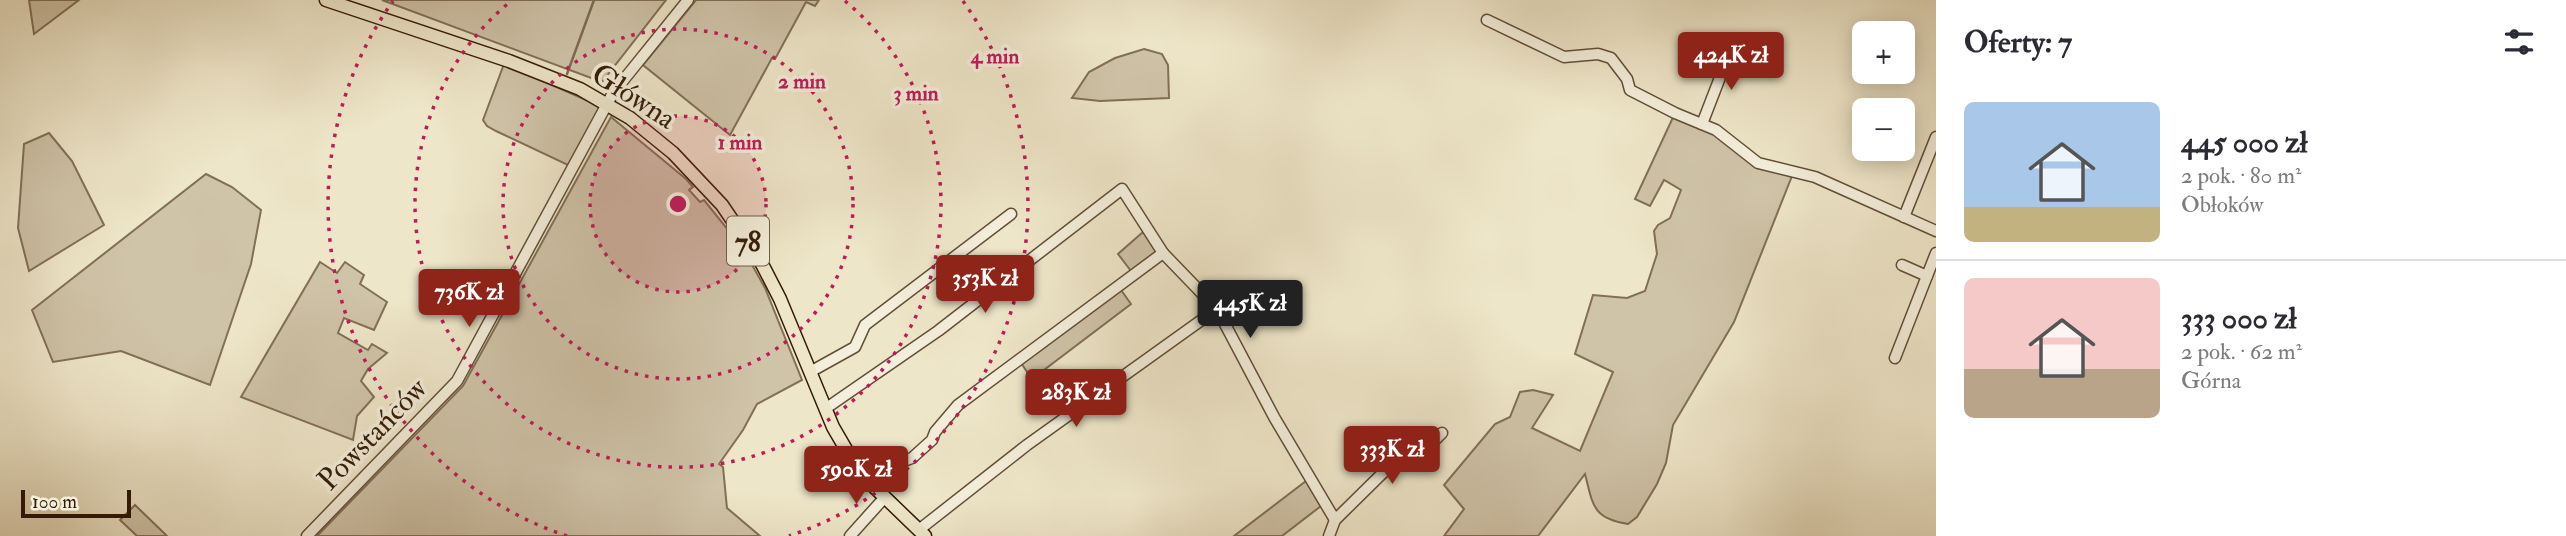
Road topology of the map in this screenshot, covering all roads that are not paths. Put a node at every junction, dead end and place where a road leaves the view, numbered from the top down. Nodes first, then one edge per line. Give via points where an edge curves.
1 (326, 0) edge
2 (688, 0) edge
3 (1487, 20) dead end
4 (1731, 49) dead end
5 (608, 104) junction
6 (1702, 124) junction
7 (1936, 136) edge
8 (1011, 214) dead end
9 (1905, 217) junction
10 (1936, 232) edge
11 (1163, 253) junction
12 (1936, 253) edge
13 (1902, 265) dead end
14 (1927, 276) junction
15 (1217, 309) junction
16 (1895, 358) dead end
17 (810, 372) junction
18 (825, 409) junction
19 (1441, 433) dead end
20 (868, 481) junction
21 (885, 497) junction
22 (1335, 520) junction
23 (923, 533) edge
24 (307, 536) edge
25 (850, 536) edge
26 (1329, 536) edge

1 - 5 main road, Główna / 78 via 509,61
2 - 5 street, Powstańców
3 - 6 street via 1564,57 1598,54 1611,58 1630,90
4 - 6 street
5 - 17 main road, Główna / 78 via 673,153 734,220 768,275
5 - 24 street, Powstańców via 457,381
6 - 9 street via 1758,163 1815,177
7 - 9 street
8 - 17 street via 865,325 855,347
9 - 10 street
11 - 15 street
11 - 18 street via 1122,189 938,331
11 - 20 street via 958,405 912,458
12 - 14 street
13 - 14 street
14 - 16 street
15 - 22 street
15 - 23 street via 1027,445
17 - 18 main road, Główna / 78
18 - 20 main road, Główna / 78 via 840,441
19 - 22 street via 1397,459
20 - 21 main road, Główna / 78
21 - 23 main road, Główna / 78
21 - 25 street
22 - 26 street

